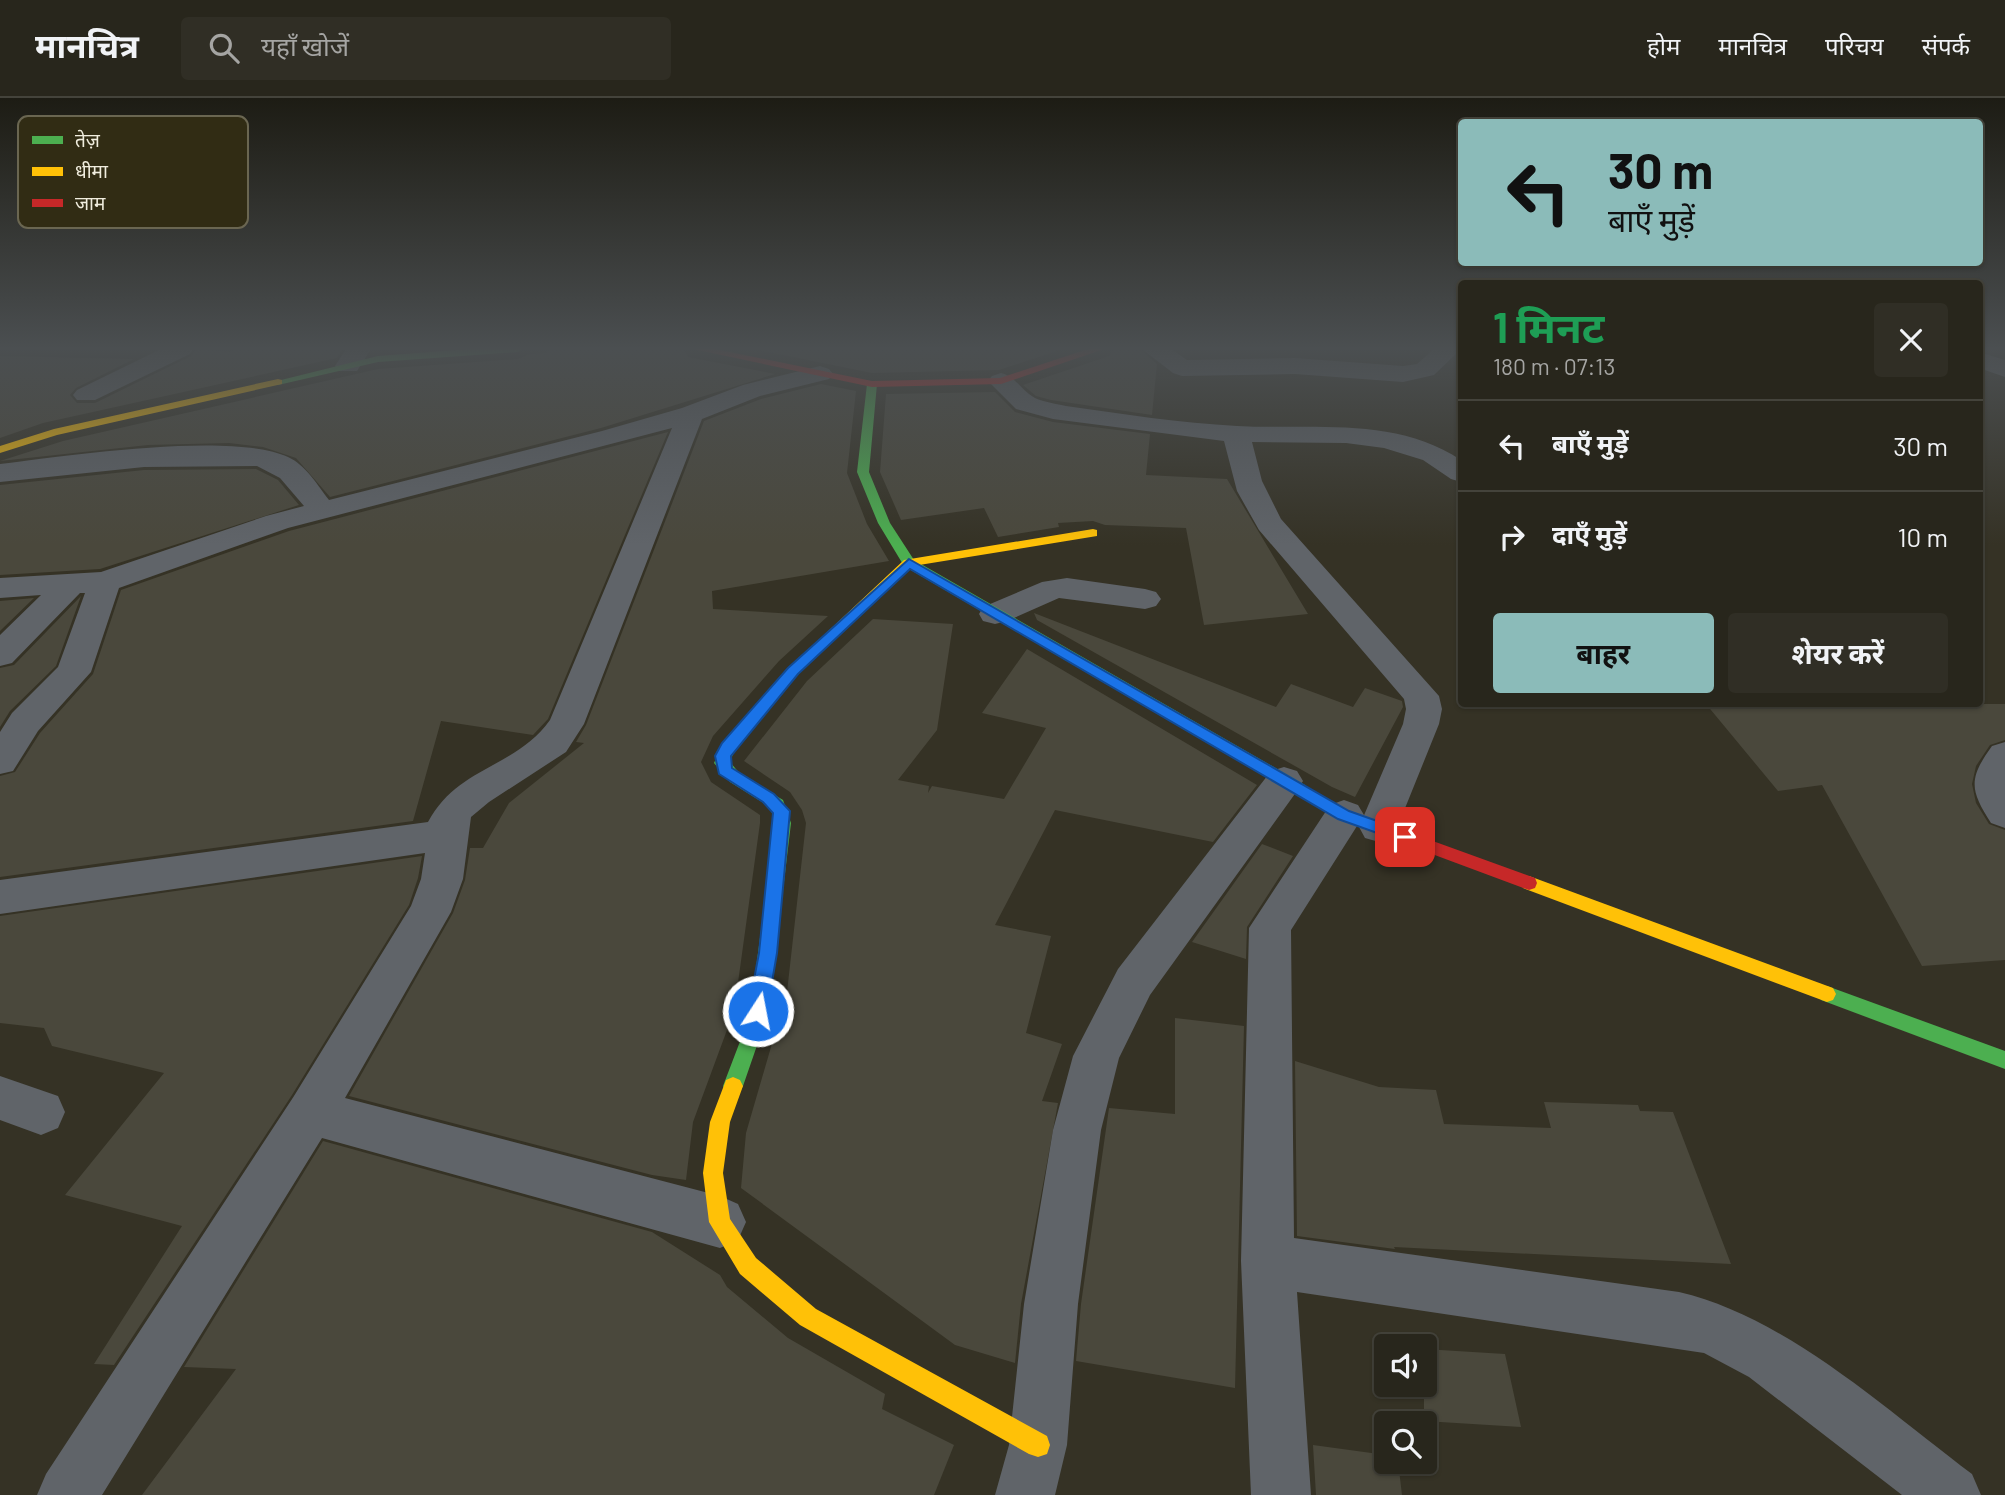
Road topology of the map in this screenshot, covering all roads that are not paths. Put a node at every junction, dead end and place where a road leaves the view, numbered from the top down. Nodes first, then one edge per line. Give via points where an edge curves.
1 (126, 414) edge
2 (691, 414) joint
3 (869, 414) edge
4 (1072, 414) edge
5 (1236, 434) junction
6 (0, 450) edge
7 (1458, 471) edge
8 (0, 473) edge
9 (322, 510) junction
10 (1093, 533) dead end
11 (909, 563) junction
12 (105, 582) junction
13 (70, 585) junction
14 (0, 588) edge
15 (1145, 599) dead end
16 (995, 614) junction
17 (0, 654) edge
18 (2005, 755) edge
19 (0, 761) edge
20 (1284, 780) junction
21 (2005, 813) edge
22 (1362, 821) junction
23 (445, 835) junction
24 (0, 897) edge
25 (2005, 1060) edge
26 (311, 1112) junction
27 (720, 1222) junction
28 (1268, 1261) junction
29 (1031, 1470) edge
30 (68, 1495) edge
31 (1281, 1495) edge
32 (1951, 1495) edge

1 - 6 street
2 - 9 street
2 - 23 street via 566,724 532,759 457,807
3 - 11 street via 863,472 884,523
4 - 5 street
5 - 7 street via 1387,440 1433,454
5 - 22 street via 1245,478 1264,515 1421,696 1421,724
8 - 9 street via 68,464 261,458 288,471
9 - 12 street
10 - 11 street
11 - 16 street
11 - 27 street via 793,671 723,756 725,770 777,804 783,823 762,991 753,1031 720,1122 713,1173
12 - 13 street
12 - 19 street via 74,672 26,722
13 - 14 street
13 - 17 street
15 - 16 street via 1053,589
16 - 20 street
18 - 21 street via 1992,774 1992,789
20 - 22 street
20 - 29 street via 1135,982 1096,1056 1077,1130
22 - 25 street
22 - 28 street via 1270,928
23 - 24 street
23 - 26 street via 442,879 430,912
26 - 27 street
26 - 30 street
27 - 29 street via 748,1266 808,1317
28 - 31 street
28 - 32 street via 1712,1327 1769,1357

